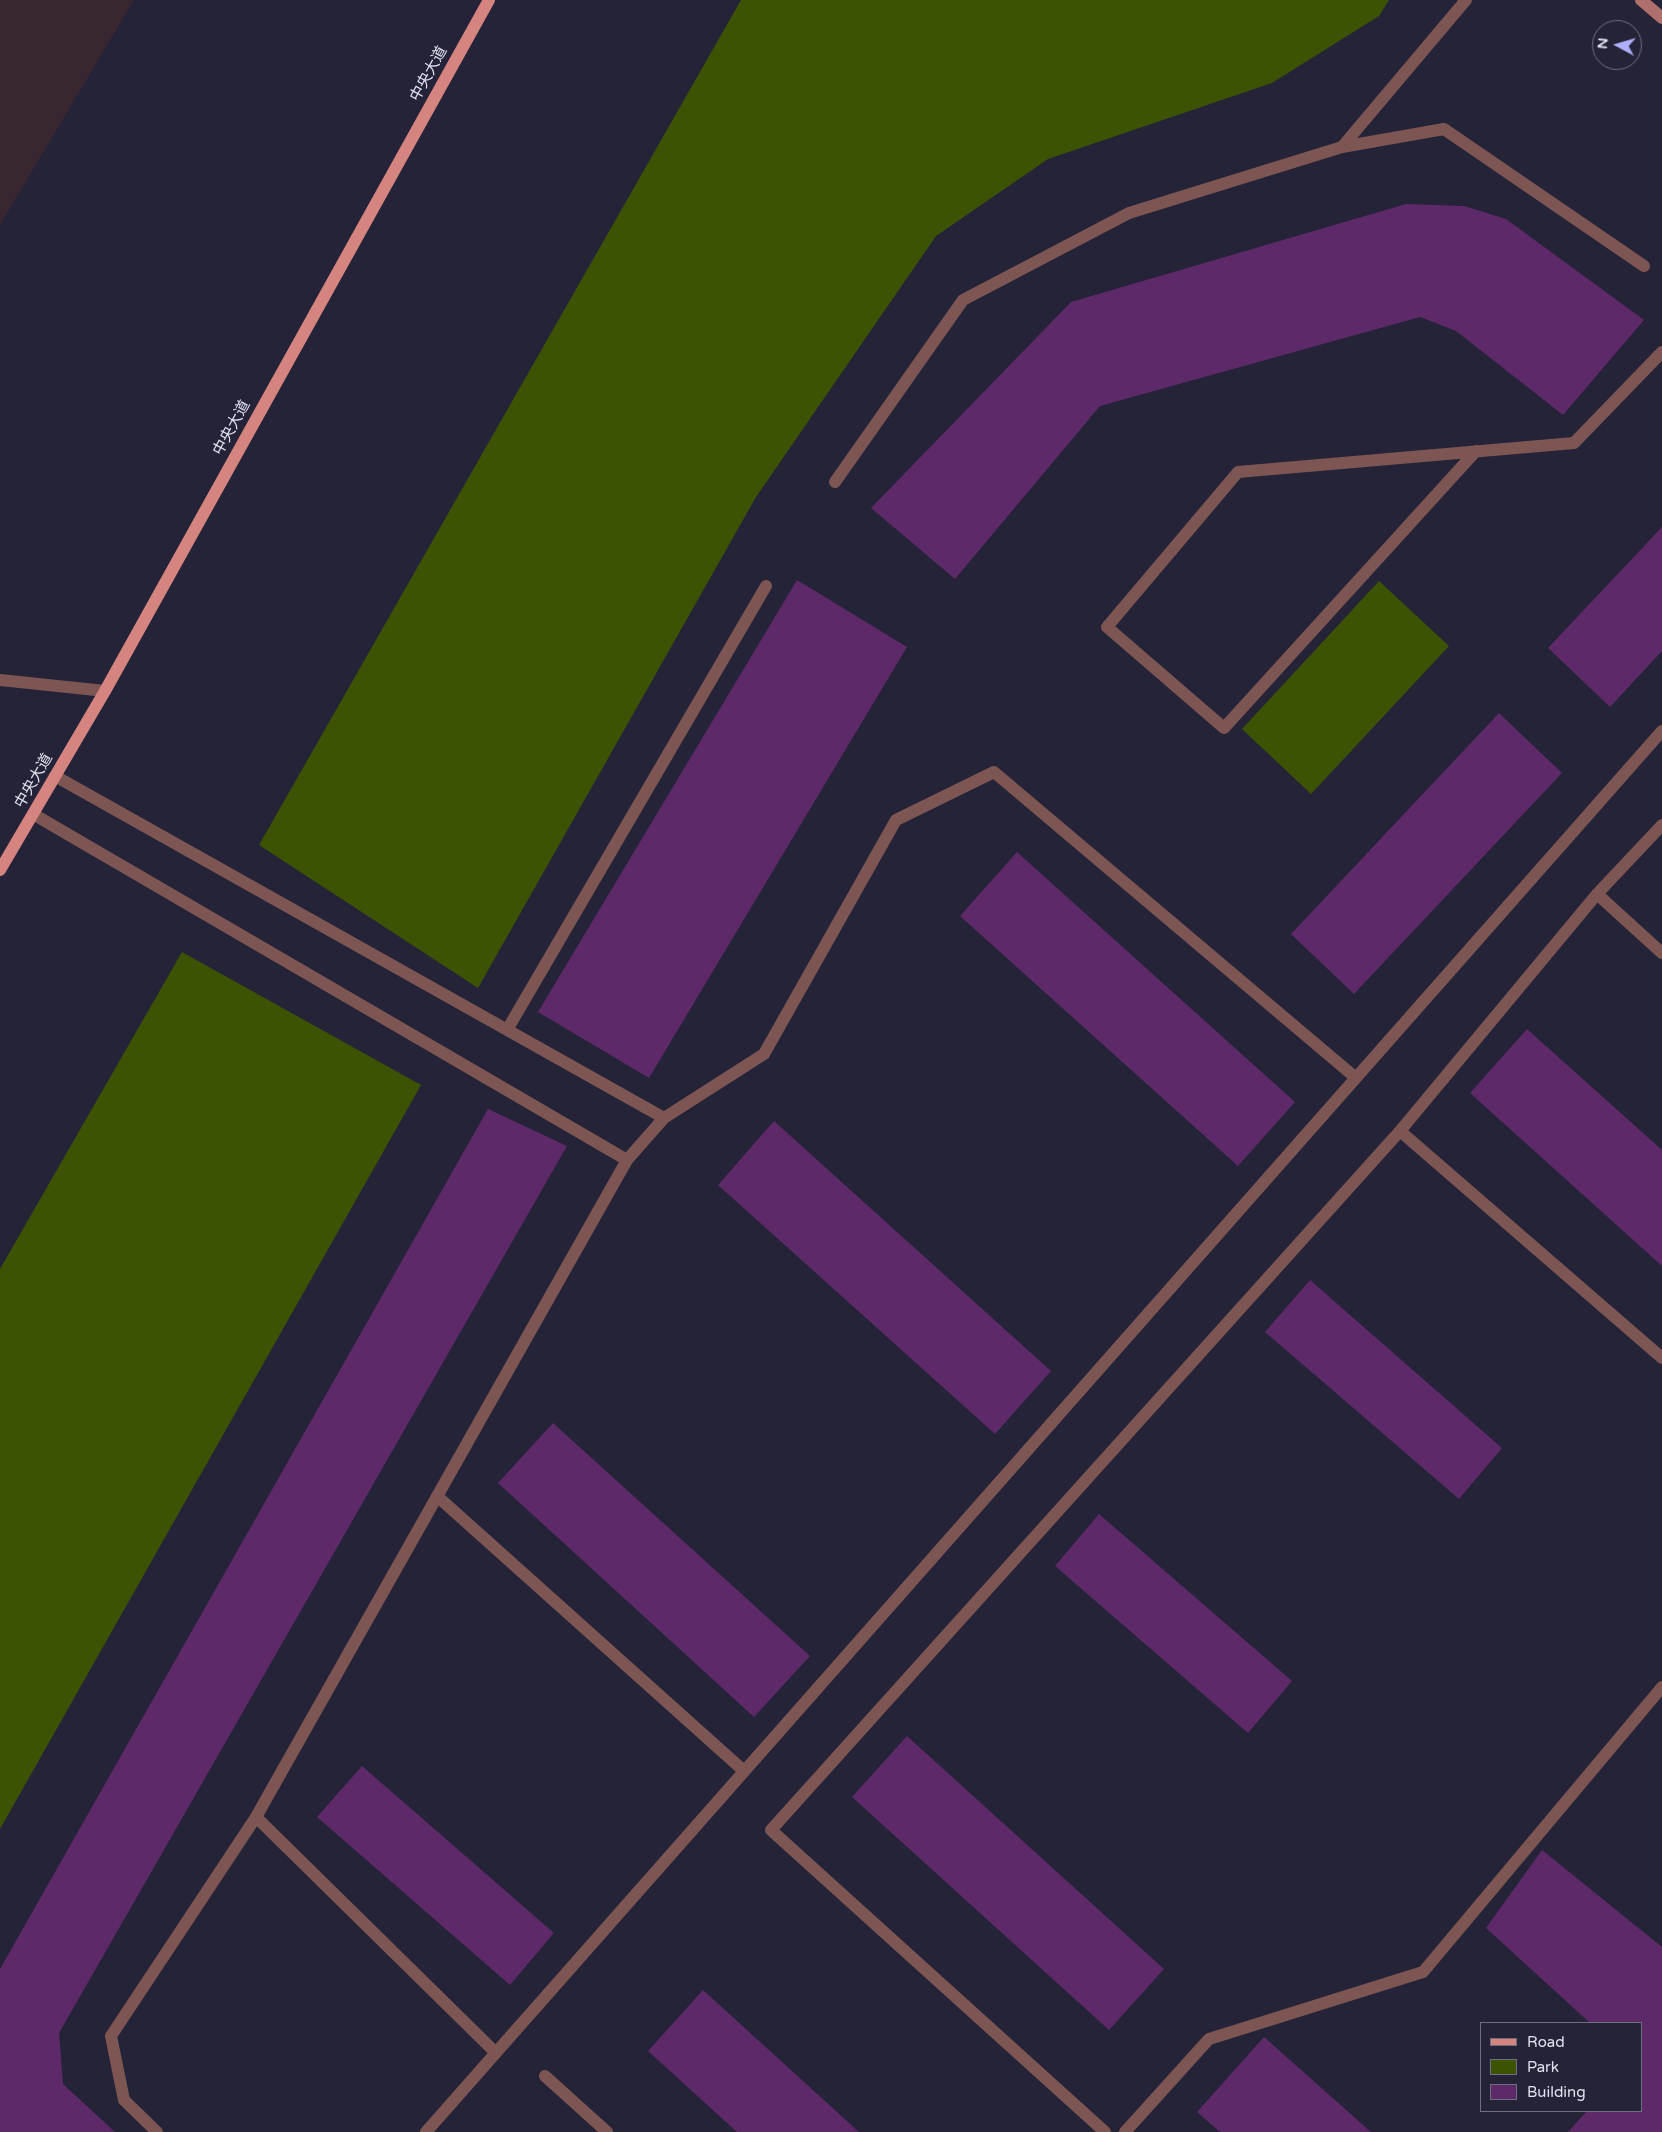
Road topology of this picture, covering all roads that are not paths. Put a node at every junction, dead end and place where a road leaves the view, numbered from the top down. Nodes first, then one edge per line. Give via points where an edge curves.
1 (489, 0) edge
2 (1466, 0) edge
3 (1641, 0) edge
4 (1662, 18) edge
5 (1342, 146) junction
6 (1644, 266) dead end
7 (1662, 352) edge
8 (1476, 451) junction
9 (835, 482) dead end
10 (766, 586) dead end
11 (0, 680) edge
12 (105, 691) junction
13 (1662, 731) edge
14 (55, 776) junction
15 (33, 814) junction
16 (1662, 825) edge
17 (0, 870) edge
18 (1597, 894) junction
19 (1662, 953) edge
20 (506, 1030) junction
21 (1356, 1078) junction
22 (664, 1118) junction
23 (1400, 1132) junction
24 (626, 1160) junction
25 (1662, 1358) edge
26 (437, 1496) junction
27 (1662, 1687) edge
28 (744, 1771) junction
29 (256, 1817) junction
30 (496, 2052) junction
31 (545, 2076) dead end
32 (157, 2132) edge
33 (426, 2132) edge
34 (607, 2132) edge
35 (1105, 2132) edge
36 (1125, 2132) edge

1 - 12 main road, 中央大道
2 - 5 street
3 - 4 street
5 - 6 street via 1444,129
5 - 9 street via 1129,213 964,300
7 - 8 street via 1574,443
8 - 8 street via 1238,472 1107,627 1224,728
10 - 20 street
11 - 12 street
12 - 14 main road, 中央大道
13 - 21 street
14 - 15 main road, 中央大道
14 - 20 street
15 - 17 main road, 中央大道
15 - 24 street
16 - 18 street
18 - 19 street
18 - 23 street
20 - 22 street
21 - 22 street via 994,772 896,820 764,1054
21 - 28 street
22 - 24 street
23 - 25 street
23 - 35 street via 771,1830
24 - 26 street
26 - 28 street
26 - 29 street
27 - 36 street via 1423,1972 1209,2039
28 - 30 street
29 - 30 street
29 - 32 street via 111,2036 124,2100
30 - 33 street
31 - 34 street

